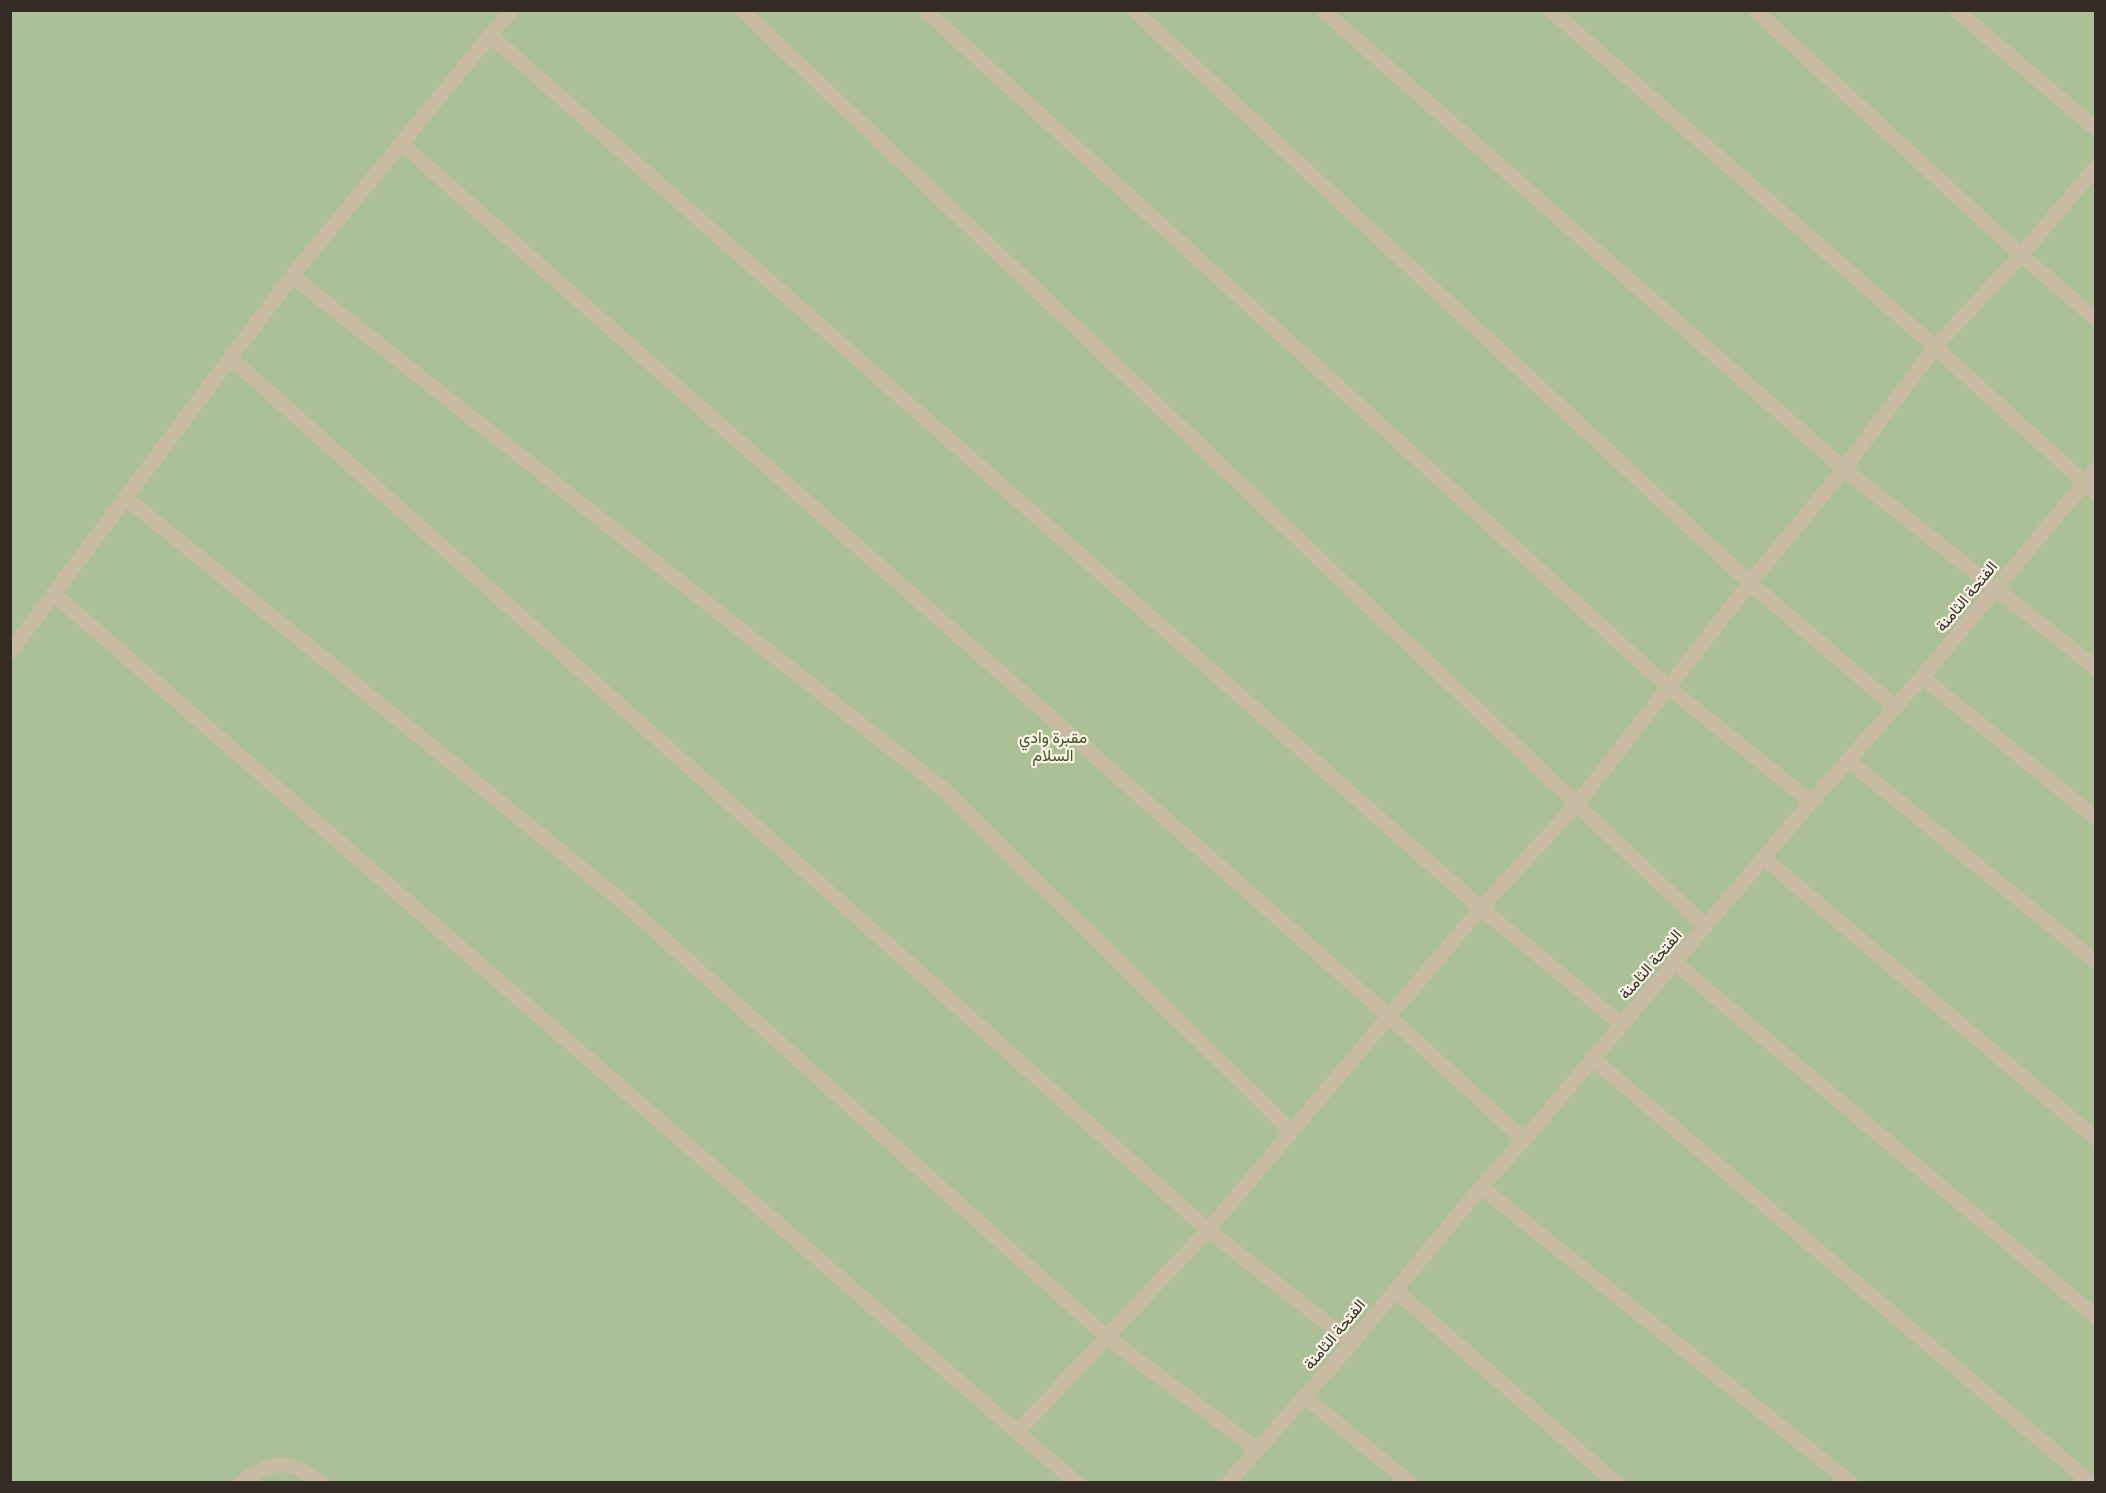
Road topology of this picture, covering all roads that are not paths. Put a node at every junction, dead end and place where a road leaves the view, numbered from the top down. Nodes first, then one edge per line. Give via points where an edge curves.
1 (511, 10) edge
2 (742, 10) edge
3 (925, 10) edge
4 (1134, 10) edge
5 (1323, 10) edge
6 (1551, 10) edge
7 (1755, 10) edge
8 (1956, 10) edge
9 (490, 35) junction
10 (2096, 129) edge
11 (400, 143) junction
12 (2096, 167) edge
13 (2021, 255) junction
14 (292, 276) junction
15 (2096, 319) edge
16 (1935, 347) junction
17 (232, 359) junction
18 (2096, 468) edge
19 (1844, 469) junction
20 (2089, 488) edge
21 (125, 497) junction
22 (1750, 583) junction
23 (1997, 587) junction
24 (53, 593) junction
25 (10, 652) edge
26 (2096, 668) edge
27 (1922, 677) junction
28 (1668, 687) junction
29 (1894, 706) junction
30 (1848, 760) junction
31 (1811, 802) junction
32 (1577, 804) junction
33 (2096, 818) edge
34 (1764, 858) junction
35 (1481, 908) junction
36 (1706, 927) junction
37 (1674, 962) junction
38 (2096, 962) edge
39 (1390, 1017) junction
40 (1621, 1024) junction
41 (1592, 1058) junction
42 (1292, 1132) junction
43 (2096, 1139) edge
44 (1524, 1140) junction
45 (1481, 1187) junction
46 (1208, 1230) junction
47 (1395, 1290) junction
48 (2096, 1317) edge
49 (1108, 1338) junction
50 (1352, 1343) junction
51 (1305, 1397) junction
52 (1017, 1432) junction
53 (1258, 1450) junction
54 (242, 1482) edge
55 (319, 1482) edge
56 (1076, 1482) edge
57 (1230, 1482) edge
58 (1409, 1482) edge
59 (1615, 1482) edge
60 (1850, 1482) edge
61 (2090, 1482) edge

1 - 9 lane
2 - 32 lane
3 - 28 lane
4 - 22 lane
5 - 19 lane
6 - 16 lane
7 - 13 lane
8 - 10 lane
9 - 11 lane
9 - 35 lane
11 - 14 lane
11 - 39 lane
12 - 13 lane
13 - 15 lane
13 - 16 lane
14 - 17 lane
14 - 42 lane via 943,789
16 - 19 lane
16 - 20 lane
17 - 21 lane
17 - 46 lane
18 - 20 lane, الفتحة الثامنة
19 - 22 lane
19 - 23 lane
20 - 23 lane, الفتحة الثامنة
21 - 24 lane
21 - 49 lane via 623,902
22 - 28 lane
22 - 29 lane
23 - 26 lane
23 - 27 lane, الفتحة الثامنة
24 - 25 lane
24 - 52 lane
27 - 29 lane, الفتحة الثامنة
27 - 33 lane
28 - 31 lane
28 - 32 lane
29 - 30 lane, الفتحة الثامنة
30 - 31 lane, الفتحة الثامنة
30 - 38 lane
31 - 34 lane, الفتحة الثامنة
32 - 35 lane
32 - 36 lane
34 - 36 lane, الفتحة الثامنة
34 - 43 lane
35 - 39 lane
35 - 40 lane
36 - 37 lane, الفتحة الثامنة
37 - 40 lane, الفتحة الثامنة
37 - 48 lane
39 - 42 lane
39 - 44 lane
40 - 41 lane, الفتحة الثامنة
41 - 44 lane, الفتحة الثامنة
41 - 61 lane
42 - 46 lane
44 - 45 lane, الفتحة الثامنة
45 - 47 lane, الفتحة الثامنة
45 - 60 lane
46 - 49 lane
46 - 50 lane
47 - 50 lane, الفتحة الثامنة
47 - 59 lane
49 - 52 lane
49 - 53 lane
50 - 51 lane, الفتحة الثامنة
51 - 53 lane, الفتحة الثامنة
51 - 58 lane
52 - 56 lane
53 - 57 lane, الفتحة الثامنة
54 - 55 lane via 268,1466 282,1464 308,1473

